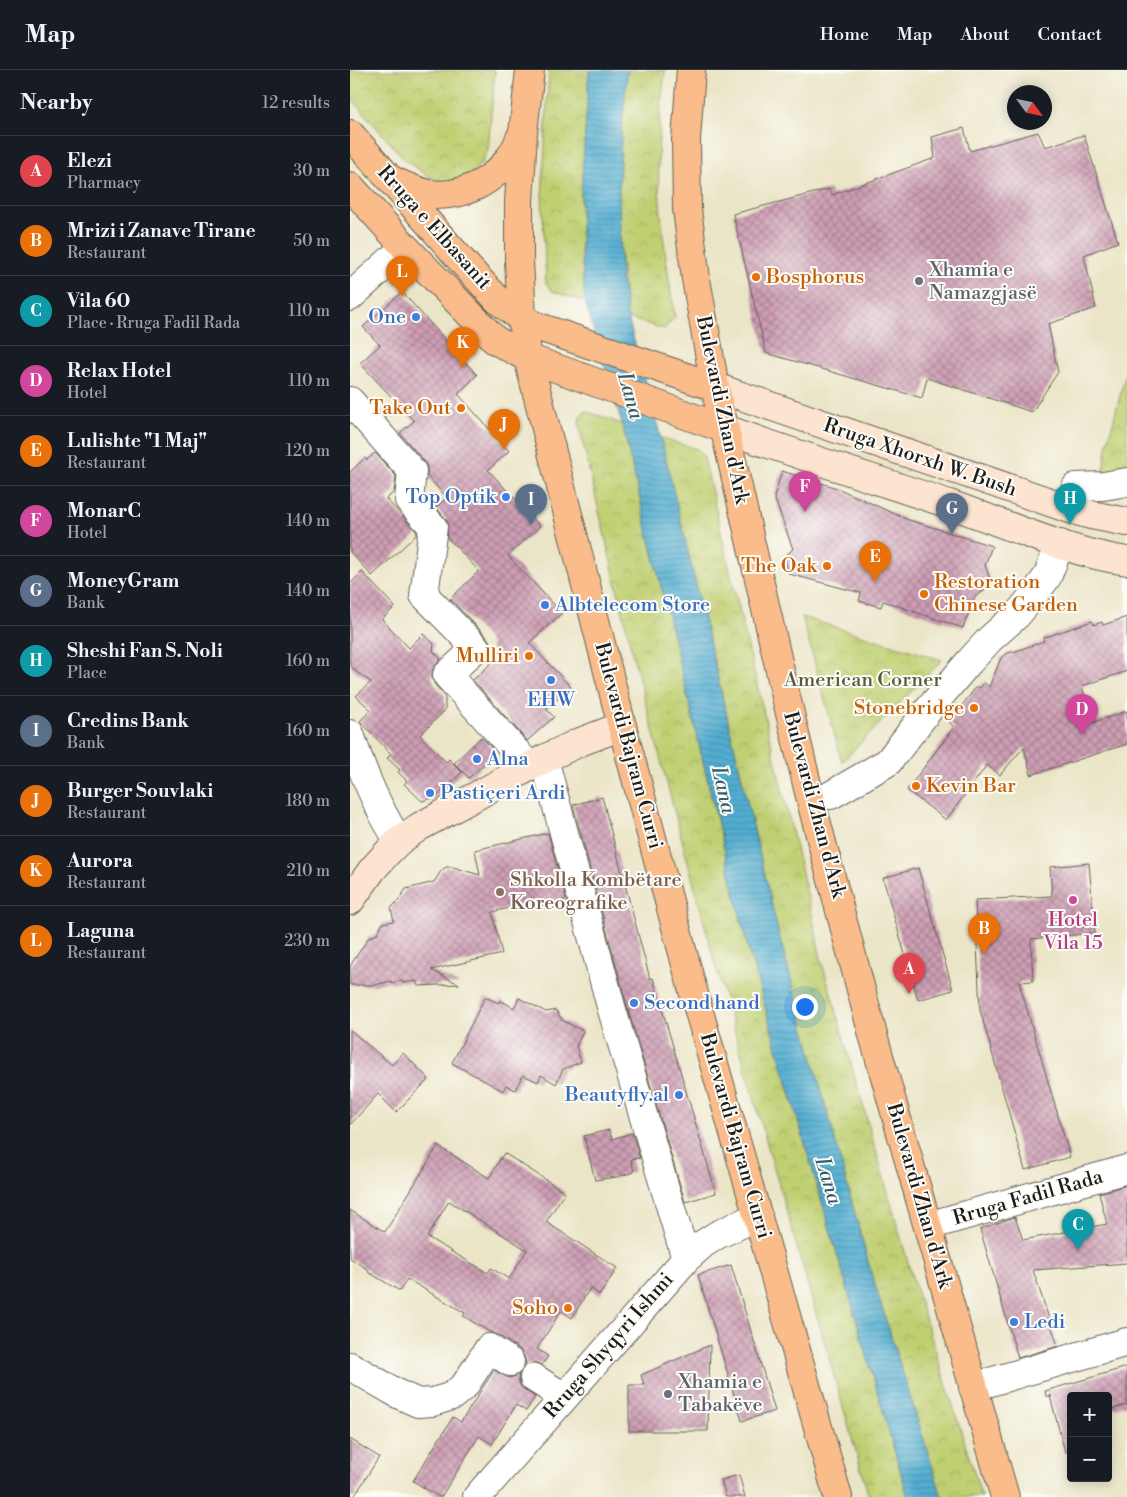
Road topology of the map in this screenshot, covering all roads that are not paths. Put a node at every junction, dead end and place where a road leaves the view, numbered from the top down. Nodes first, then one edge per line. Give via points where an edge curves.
1 (530, 70) edge
2 (691, 70) edge
3 (523, 133) junction
4 (350, 134) edge
5 (392, 180) junction
6 (350, 186) edge
7 (405, 247) junction
8 (350, 297) edge
9 (522, 319) junction
10 (528, 358) junction
11 (715, 387) junction
12 (350, 401) edge
13 (725, 429) junction
14 (1127, 482) edge
15 (1076, 487) dead end
16 (1127, 522) edge
17 (1060, 544) junction
18 (1127, 561) edge
19 (622, 726) junction
20 (350, 734) edge
21 (537, 763) junction
22 (831, 795) dead end
23 (399, 841) junction
24 (350, 901) edge
25 (1127, 1169) edge
26 (758, 1216) junction
27 (928, 1226) junction
28 (686, 1259) junction
29 (1127, 1342) edge
30 (510, 1362) dead end
31 (350, 1366) edge
32 (534, 1378) dead end
33 (973, 1387) junction
34 (564, 1397) junction
35 (477, 1497) edge
36 (838, 1497) edge
37 (1005, 1497) edge

1 - 3 main road, Bulevardi Bajram Curri
2 - 11 main road, Bulevardi Zhan d'Ark via 686,140 687,209
3 - 5 main road via 502,167 469,190 430,194
3 - 9 main road, Bulevardi Bajram Curri via 519,202
4 - 5 main road, Rruga e Elbasanit
5 - 9 main road, Rruga e Elbasanit via 476,277
6 - 7 main road, Rruga e Elbasanit
7 - 8 street
7 - 10 main road, Rruga e Elbasanit via 495,340
9 - 10 main road, Bulevardi Bajram Curri
9 - 11 main road, Rruga e Elbasanit
10 - 13 main road, Rruga e Elbasanit
10 - 19 main road, Bulevardi Bajram Curri
11 - 13 main road, Bulevardi Zhan d'Ark
11 - 16 main road, Rruga Xhorxh W. Bush via 1070,509
12 - 21 street via 412,471 408,500 433,527 424,595 476,648 447,675
13 - 17 main road, Rruga Xhorxh W. Bush
13 - 27 main road, Bulevardi Zhan d'Ark via 812,805
14 - 15 street
17 - 18 main road, Rruga Xhorxh W. Bush
17 - 22 street via 1047,577 1032,597 969,662 888,762
19 - 21 main road
19 - 26 main road, Bulevardi Bajram Curri
20 - 23 street via 374,796
21 - 23 main road
21 - 28 street
23 - 24 main road via 372,870
25 - 27 street, Rruga Fadil Rada
26 - 28 street, Rruga Shyqyri Ishmi via 717,1235
26 - 36 main road, Bulevardi Bajram Curri
27 - 33 main road, Bulevardi Zhan d'Ark
28 - 34 street, Rruga Shyqyri Ishmi
29 - 33 street
30 - 31 street via 489,1348 464,1385 452,1396 418,1403
32 - 34 street
33 - 37 main road, Bulevardi Zhan d'Ark
34 - 35 street, Rruga Shyqyri Ishmi

